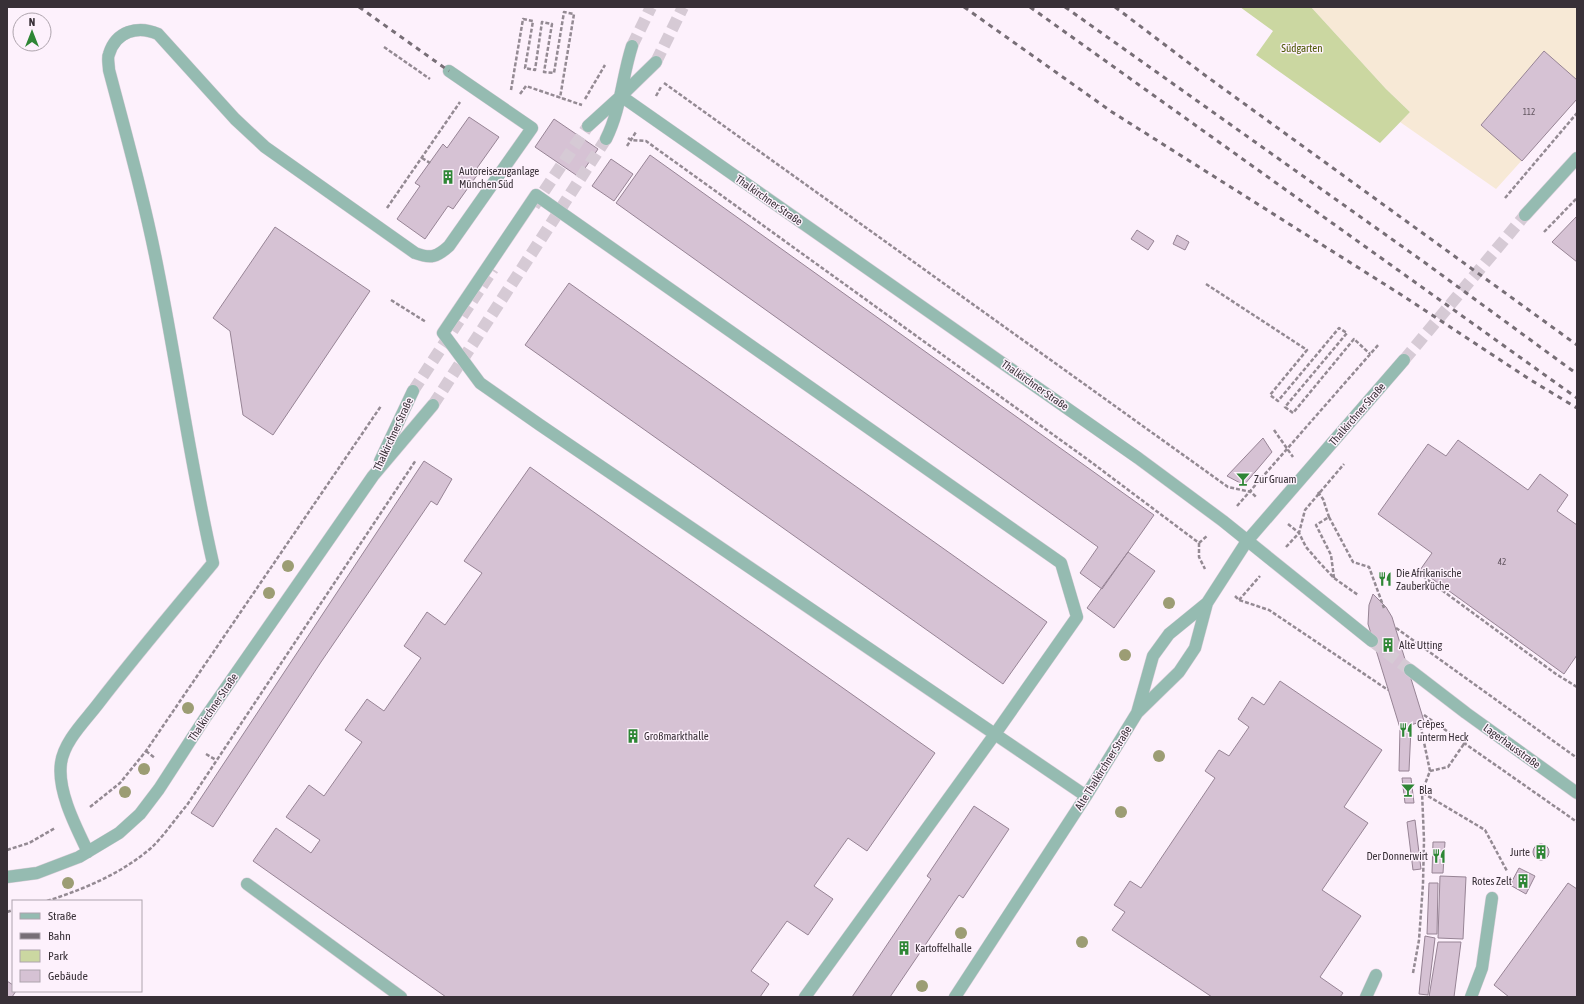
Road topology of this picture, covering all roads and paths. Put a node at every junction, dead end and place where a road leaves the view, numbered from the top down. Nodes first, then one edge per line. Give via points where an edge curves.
1 (632, 46) tunnel mouth
2 (384, 47) dead end
3 (608, 59) dead end
4 (656, 62) tunnel mouth
5 (449, 71) dead end
6 (432, 81) dead end
7 (664, 83) dead end
8 (512, 89) dead end
9 (522, 91) dead end
10 (621, 96) junction
11 (560, 98) junction
12 (461, 101) dead end
13 (582, 105) junction
14 (578, 111) dead end
15 (1577, 113) edge
16 (588, 126) tunnel mouth
17 (606, 138) tunnel mouth
18 (631, 140) dead end
19 (422, 158) junction
20 (1577, 158) edge
21 (430, 163) dead end
22 (1506, 198) dead end
23 (1577, 198) edge
24 (1524, 215) tunnel mouth
25 (375, 225) junction
26 (1544, 232) dead end
27 (1206, 284) dead end
28 (391, 300) dead end
29 (443, 333) junction
30 (1379, 344) dead end
31 (1370, 354) junction
32 (1404, 360) tunnel mouth
33 (413, 391) tunnel mouth
34 (432, 405) tunnel mouth
35 (382, 406) dead end
36 (420, 454) dead end
37 (1345, 462) dead end
38 (373, 476) junction
39 (1248, 541) junction
40 (1199, 543) dead end
41 (1273, 562) junction
42 (1413, 569) dead end
43 (1334, 578) junction
44 (1358, 595) dead end
45 (1207, 603) junction
46 (1384, 608) dead end
47 (1396, 628) dead end
48 (1372, 641) tunnel mouth
49 (1410, 670) tunnel mouth
50 (1577, 687) edge
51 (1388, 690) dead end
52 (1137, 713) junction
53 (1424, 715) dead end
54 (1421, 728) dead end
55 (995, 734) junction
56 (1462, 747) dead end
57 (201, 750) dead end
58 (146, 751) junction
59 (1577, 758) edge
60 (216, 760) junction
61 (160, 762) dead end
62 (1430, 771) junction
63 (1422, 792) junction
64 (1577, 793) edge
65 (1086, 796) junction
66 (73, 818) junction
67 (1577, 822) edge
68 (7, 850) edge
69 (88, 852) junction
70 (1507, 871) dead end
71 (7, 877) edge
72 (247, 884) dead end
73 (1492, 898) dead end
74 (50, 900) edge
75 (1413, 973) dead end
76 (1376, 975) dead end
77 (401, 997) edge
78 (806, 997) edge
79 (955, 997) edge
80 (1366, 997) edge
81 (1471, 997) edge

1 - 10 street
2 - 6 path
3 - 13 path
4 - 10 street
5 - 25 street via 532,128 441,254 424,256 415,253
7 - 31 path via 1228,487 1250,492
8 - 11 path via 523,19 533,21 525,68 534,70 542,22 552,24 544,72 554,73 564,12 574,14
9 - 11 path via 526,86
10 - 16 street
10 - 17 street
10 - 39 street, Thalkirchner Straße via 1138,458
11 - 13 path
12 - 19 path
13 - 14 path
15 - 22 path
18 - 40 path via 646,141 1087,459
19 - 21 path
19 - 25 path
20 - 24 street
23 - 26 path
25 - 66 street via 264,147 158,34 148,30 135,30 114,42 108,55 109,70 138,178 159,275 213,563 121,674 63,753 60,763 61,780
27 - 31 path via 1307,350 1270,395 1278,401 1339,328 1347,334 1285,407 1293,413 1354,340
28 - 29 path
29 - 55 street via 480,383
29 - 55 street via 536,195 1061,563 1077,618
30 - 31 path
32 - 39 street, Thalkirchner Straße
33 - 38 street, Thalkirchner Straße
34 - 38 street, Thalkirchner Straße
35 - 58 path
36 - 60 path
37 - 43 path via 1305,510 1299,533 1306,547
38 - 69 street, Thalkirchner Straße via 140,814 119,833
39 - 41 street
39 - 45 street, Alte Thalkirchner Straße
41 - 48 street
41 - 51 path via 1240,600 1269,610
42 - 50 path
43 - 44 path
43 - 46 path via 1331,555 1316,525 1330,517 1352,562 1369,566
45 - 52 street via 1195,648 1179,672
45 - 52 street, Alte Thalkirchner Straße via 1168,634 1153,656
47 - 59 path
49 - 64 street, Lagerhausstraße
52 - 65 street, Alte Thalkirchner Straße
53 - 67 path
54 - 62 path
55 - 65 street
55 - 78 street
56 - 62 path via 1448,767
57 - 60 path
58 - 61 path
58 - 66 path via 120,783 94,805
60 - 74 path via 187,805 152,847 112,874 79,890
62 - 63 path
63 - 70 path via 1485,830
63 - 75 path via 1423,876 1419,940
65 - 79 street, Alte Thalkirchner Straße
66 - 68 path via 29,843
66 - 69 street
69 - 71 street, Thalkirchner Straße via 37,872
72 - 77 street
73 - 81 street via 1482,968
76 - 80 street

